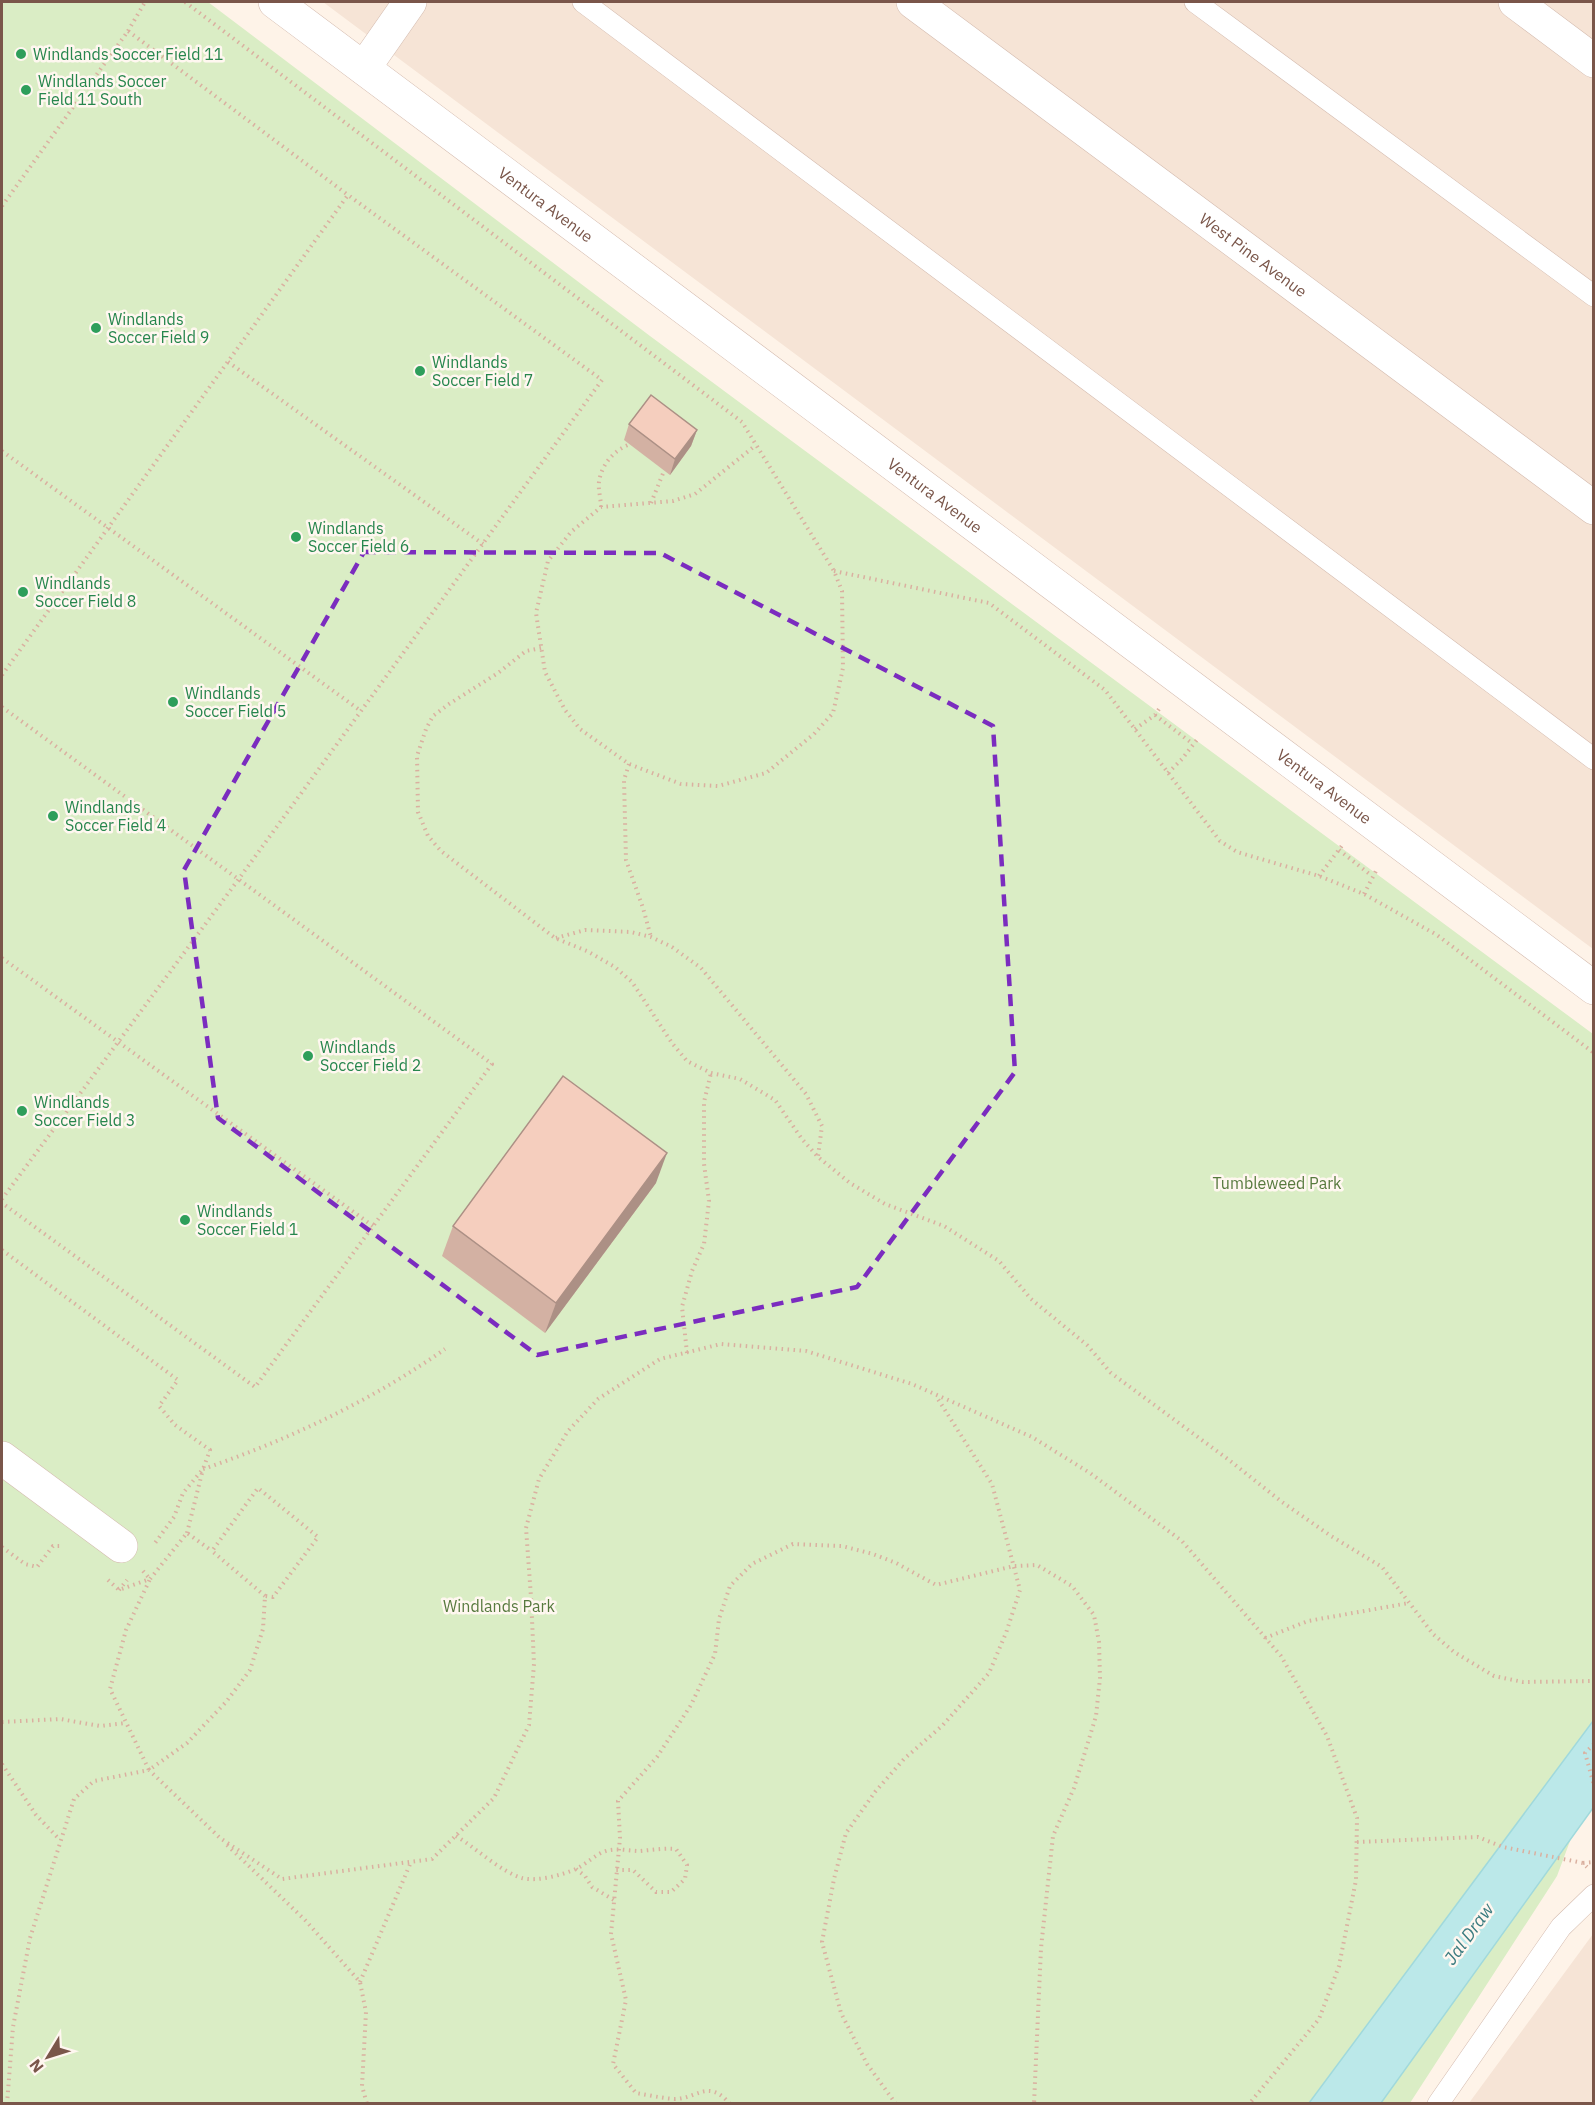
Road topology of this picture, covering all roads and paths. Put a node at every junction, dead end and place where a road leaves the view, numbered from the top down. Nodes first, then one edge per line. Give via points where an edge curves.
1 (145, 2) edge
2 (185, 2) edge
3 (275, 2) edge
4 (410, 2) edge
5 (583, 2) edge
6 (913, 2) edge
7 (1195, 2) edge
8 (1515, 2) edge
9 (128, 31) junction
10 (1593, 61) edge
11 (364, 68) junction
12 (348, 195) junction
13 (2, 206) edge
14 (1593, 296) edge
15 (228, 362) junction
16 (628, 445) dead end
17 (756, 445) junction
18 (2, 451) edge
19 (664, 471) edge
20 (651, 503) junction
21 (601, 507) junction
22 (1593, 508) edge
23 (107, 528) junction
24 (483, 544) junction
25 (834, 571) junction
26 (541, 648) junction
27 (2, 675) edge
28 (2, 707) edge
29 (1220, 709) junction
30 (361, 711) junction
31 (1155, 714) dead end
32 (1193, 744) junction
33 (1593, 759) edge
34 (629, 764) junction
35 (1168, 773) junction
36 (1339, 850) dead end
37 (1372, 876) dead end
38 (238, 880) junction
39 (651, 937) junction
40 (555, 938) junction
41 (2, 958) edge
42 (1593, 988) edge
43 (118, 1042) junction
44 (1593, 1053) edge
45 (711, 1073) junction
46 (818, 1157) junction
47 (2, 1201) edge
48 (373, 1226) junction
49 (2, 1250) edge
50 (445, 1349) dead end
51 (687, 1353) junction
52 (935, 1395) junction
53 (2, 1458) edge
54 (203, 1469) junction
55 (187, 1533) junction
56 (62, 1546) dead end
57 (154, 1546) dead end
58 (2, 1547) edge
59 (212, 1551) junction
60 (130, 1556) junction
61 (1014, 1566) junction
62 (103, 1576) dead end
63 (150, 1579) junction
64 (119, 1590) junction
65 (265, 1596) junction
66 (1409, 1603) junction
67 (1265, 1638) junction
68 (1593, 1681) edge
69 (2, 1722) edge
70 (126, 1723) junction
71 (1593, 1744) edge
72 (2, 1764) edge
73 (149, 1770) junction
74 (1593, 1785) edge
75 (456, 1836) junction
76 (220, 1838) junction
77 (60, 1840) junction
78 (1357, 1842) junction
79 (619, 1849) junction
80 (1572, 1860) dead end
81 (411, 1862) junction
82 (1593, 1862) edge
83 (1583, 1863) dead end
84 (576, 1869) junction
85 (616, 1870) junction
86 (1593, 1895) edge
87 (614, 1900) junction
88 (360, 1982) junction
89 (7, 2103) edge
90 (367, 2103) edge
91 (730, 2103) edge
92 (896, 2103) edge
93 (1035, 2103) edge
94 (1249, 2103) edge
95 (1438, 2103) edge

1 - 9 path
2 - 17 path via 742,422
3 - 11 street, Ventura Avenue
4 - 11 street
5 - 33 lane
6 - 22 street, West Pine Avenue
7 - 14 lane
8 - 10 street
9 - 12 path
9 - 13 path
11 - 29 street, Ventura Avenue
12 - 15 path
12 - 24 path via 602,380
15 - 23 path
15 - 24 path
16 - 21 path via 618,449 606,463 599,482
17 - 20 path via 695,494
17 - 25 path
18 - 23 path
19 - 20 path
20 - 21 path
21 - 26 path via 571,532 548,561 536,613
23 - 27 path
23 - 30 path
24 - 30 path
25 - 34 path via 842,591 843,668 833,713 814,734 766,773 718,786 681,784
25 - 35 path via 989,603 1105,690
26 - 34 path via 545,672 564,710 580,729
26 - 40 path via 526,651 433,716 417,756 418,812 428,836 441,851
28 - 38 path
29 - 32 path
29 - 42 street, Ventura Avenue
30 - 38 path
31 - 32 path
32 - 35 path
34 - 39 path via 624,780 626,860
35 - 44 path via 1220,841 1237,852 1364,894 1437,935
36 - 37 path
38 - 43 path
38 - 48 path via 492,1064
39 - 40 path via 585,930
39 - 46 path via 701,968 806,1094 822,1126
40 - 45 path via 587,951 624,975 687,1060
41 - 43 path
43 - 47 path
43 - 48 path
45 - 46 path via 740,1079 775,1100
45 - 51 path via 704,1102 704,1164 709,1201 704,1244 682,1307
46 - 66 path via 885,1204 944,1226 999,1261 1031,1299 1087,1345 1111,1372 1282,1502 1382,1567
47 - 48 path via 255,1387
49 - 54 path via 178,1380 159,1406 175,1425 210,1450
50 - 54 path via 373,1395 258,1450
51 - 52 path via 721,1344 806,1351
51 - 75 path via 660,1359 598,1399 568,1431 539,1479 526,1528 534,1664 529,1725 494,1798
52 - 61 path via 992,1484
52 - 67 path via 1032,1437 1090,1473 1182,1541
53 - 60 street
54 - 55 path
54 - 57 path via 183,1493 174,1517
55 - 59 path
55 - 63 path
56 - 58 path via 53,1546 37,1567 25,1564
59 - 65 path
59 - 65 path via 258,1488 318,1537 273,1597
60 - 63 path
60 - 64 path
61 - 79 path via 936,1585 873,1554 842,1546 793,1544 752,1564 730,1586 719,1619 715,1654 691,1705 657,1757 618,1801
61 - 92 path via 1020,1590 989,1673 944,1725 904,1759 875,1792 846,1833 834,1879 822,1942 841,2013 867,2064
61 - 93 path via 1037,1565 1072,1586 1094,1615 1099,1642 1096,1716 1074,1788 1053,1836 1041,1948
62 - 64 path
63 - 64 path
63 - 70 path via 126,1630 110,1689
65 - 73 path via 263,1629 250,1670 187,1743
66 - 67 path via 1308,1621
66 - 68 path via 1433,1634 1494,1676 1523,1682
67 - 78 path via 1281,1656 1327,1736 1357,1818
69 - 70 path via 60,1719 100,1726
70 - 73 path
71 - 74 path via 1585,1754
72 - 77 path via 36,1815
73 - 76 path
73 - 77 path via 94,1781 74,1799
75 - 81 path via 432,1859
75 - 84 path via 523,1878 542,1878
76 - 81 path via 282,1879
76 - 88 path via 306,1922
77 - 89 path via 28,1950 13,2027
78 - 80 path via 1478,1837 1503,1847
78 - 94 path via 1356,1880 1339,1966 1319,2019
79 - 84 path via 604,1851
79 - 85 path
79 - 85 path via 676,1849 687,1865 685,1879 671,1892 656,1892 633,1870
81 - 88 path
82 - 83 path
84 - 87 path via 592,1887
85 - 87 path
86 - 95 lane via 1561,1927
87 - 91 path via 611,1934 626,2000 613,2064 636,2093 676,2099 705,2090
88 - 90 path via 366,2012 362,2086

